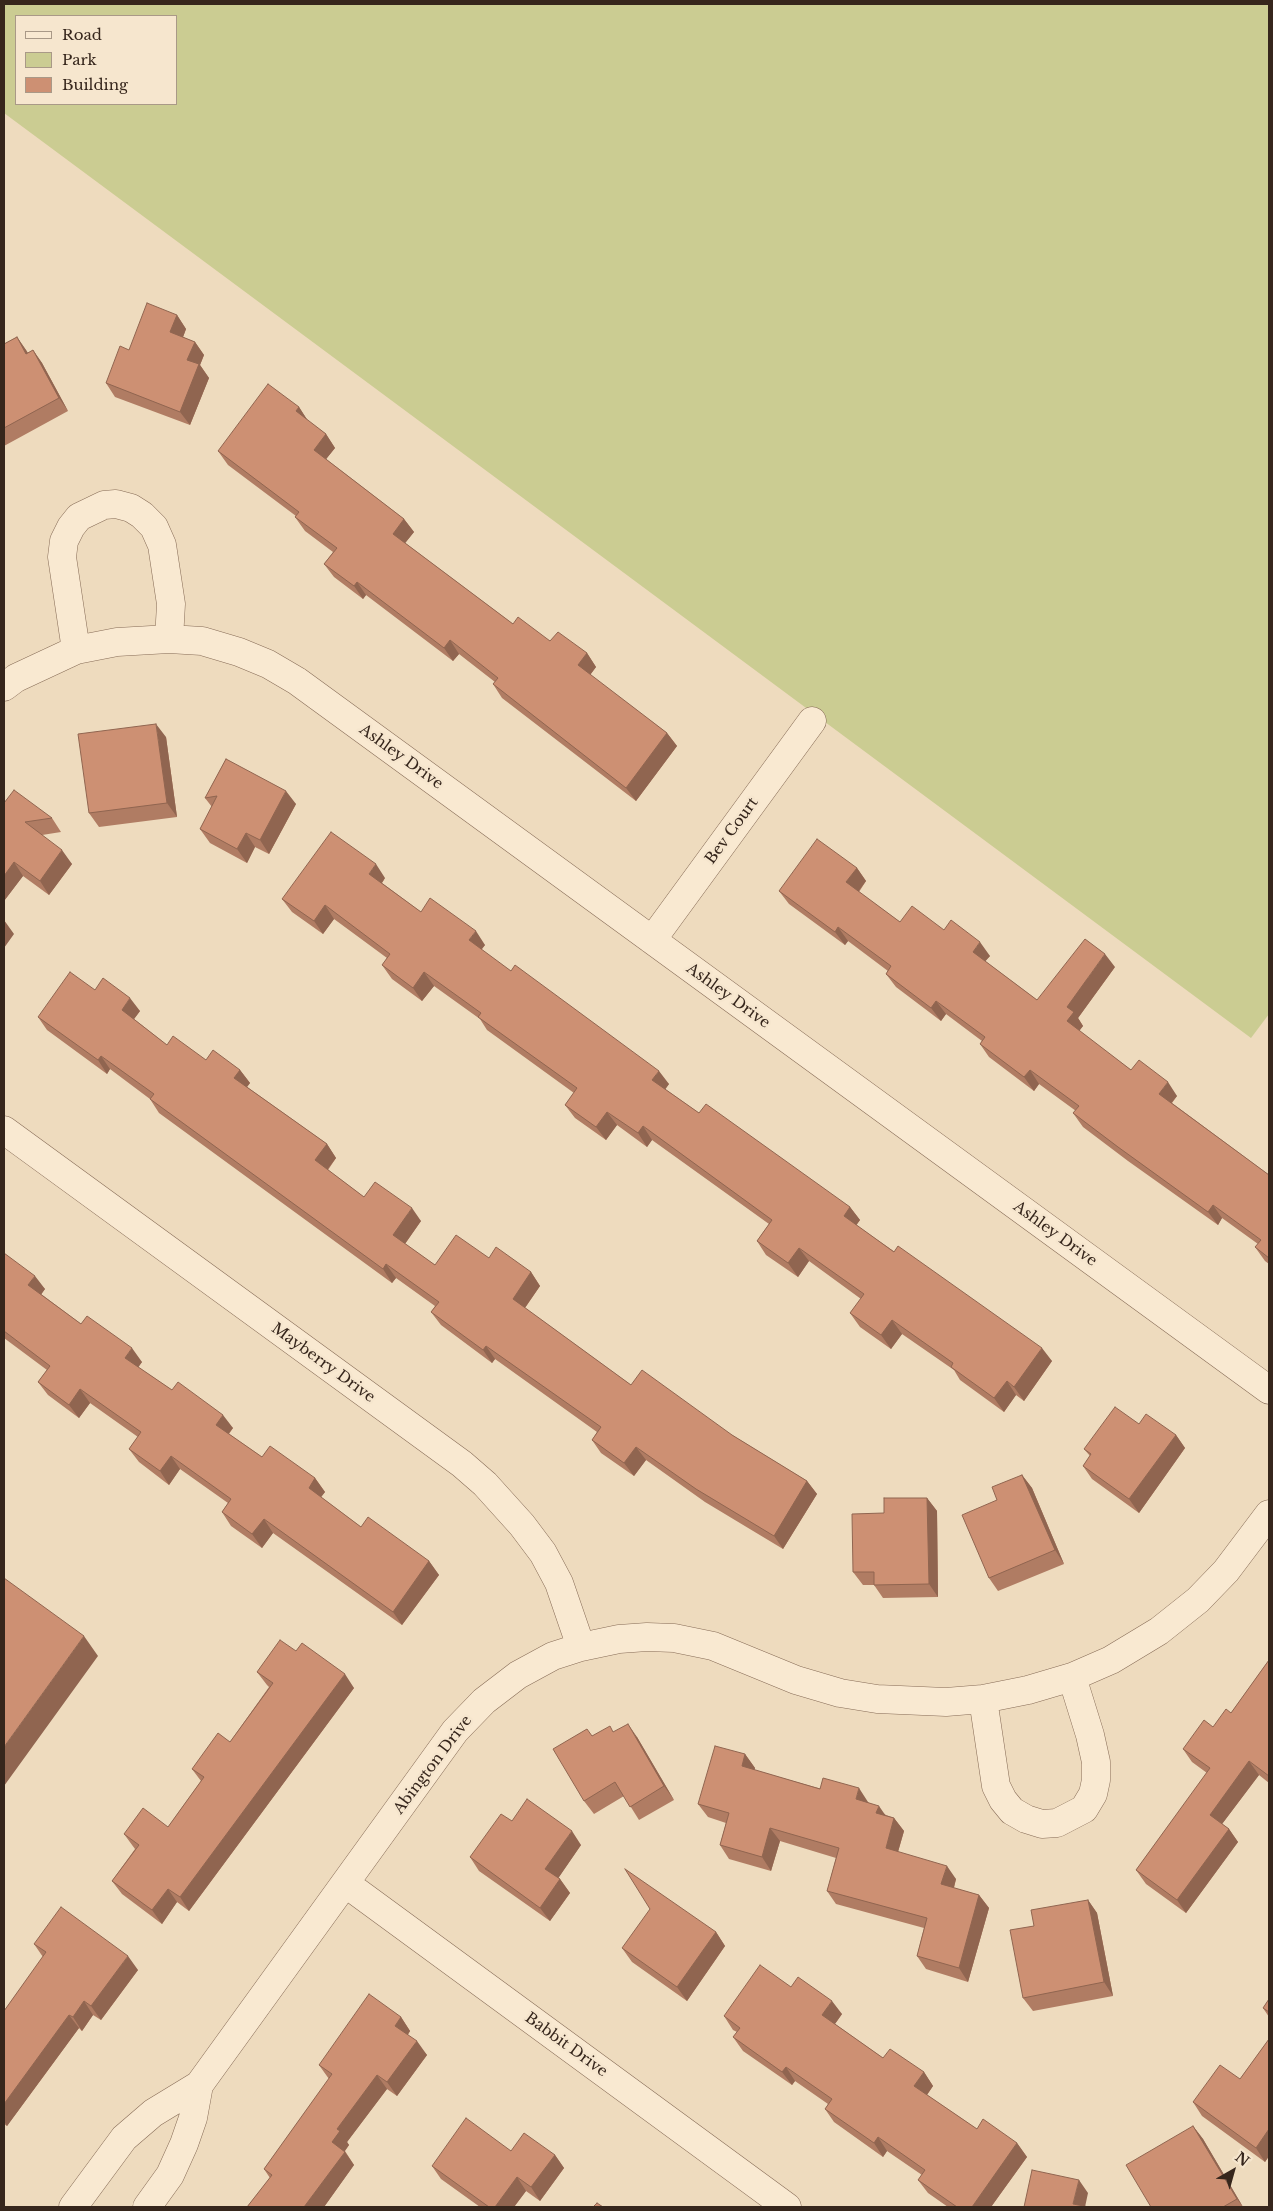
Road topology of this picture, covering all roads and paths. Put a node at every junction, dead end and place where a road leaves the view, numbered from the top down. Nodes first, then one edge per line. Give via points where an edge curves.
1 (169, 638) junction
2 (76, 650) junction
3 (4, 687) edge
4 (812, 721) dead end
5 (652, 940) junction
6 (4, 1130) edge
7 (1269, 1390) edge
8 (1269, 1514) edge
9 (581, 1647) junction
10 (1072, 1677) junction
11 (983, 1700) junction
12 (345, 1883) junction
13 (199, 2085) junction
14 (73, 2207) edge
15 (147, 2207) edge
16 (787, 2207) edge

1 - 2 street, Ashley Drive via 117,642
1 - 2 street via 171,604 162,546 154,527 142,514 116,504 79,517 64,541 62,557
1 - 5 street, Ashley Drive via 202,642 239,652 297,681
2 - 3 street, Ashley Drive via 16,678
4 - 5 street, Bev Court
5 - 7 street, Ashley Drive
6 - 9 street, Mayberry Drive via 485,1484 542,1553 559,1583
8 - 10 street, Abington Drive via 1226,1571 1198,1600 1159,1631 1111,1660
9 - 11 street, Abington Drive via 619,1639 674,1638 713,1646 796,1680 840,1692 877,1699
9 - 12 street, Abington Drive via 553,1656 518,1675 484,1700 455,1731
10 - 11 street, Abington Drive
10 - 11 street via 1092,1744 1096,1780 1093,1794 1084,1809 1057,1822 1042,1824 1026,1820 1003,1800 996,1786
12 - 13 street, Abington Drive
12 - 16 street, Babbit Drive
13 - 14 street, Abington Drive via 152,2113 124,2138
13 - 15 street, Abington Drive via 184,2144 170,2175

